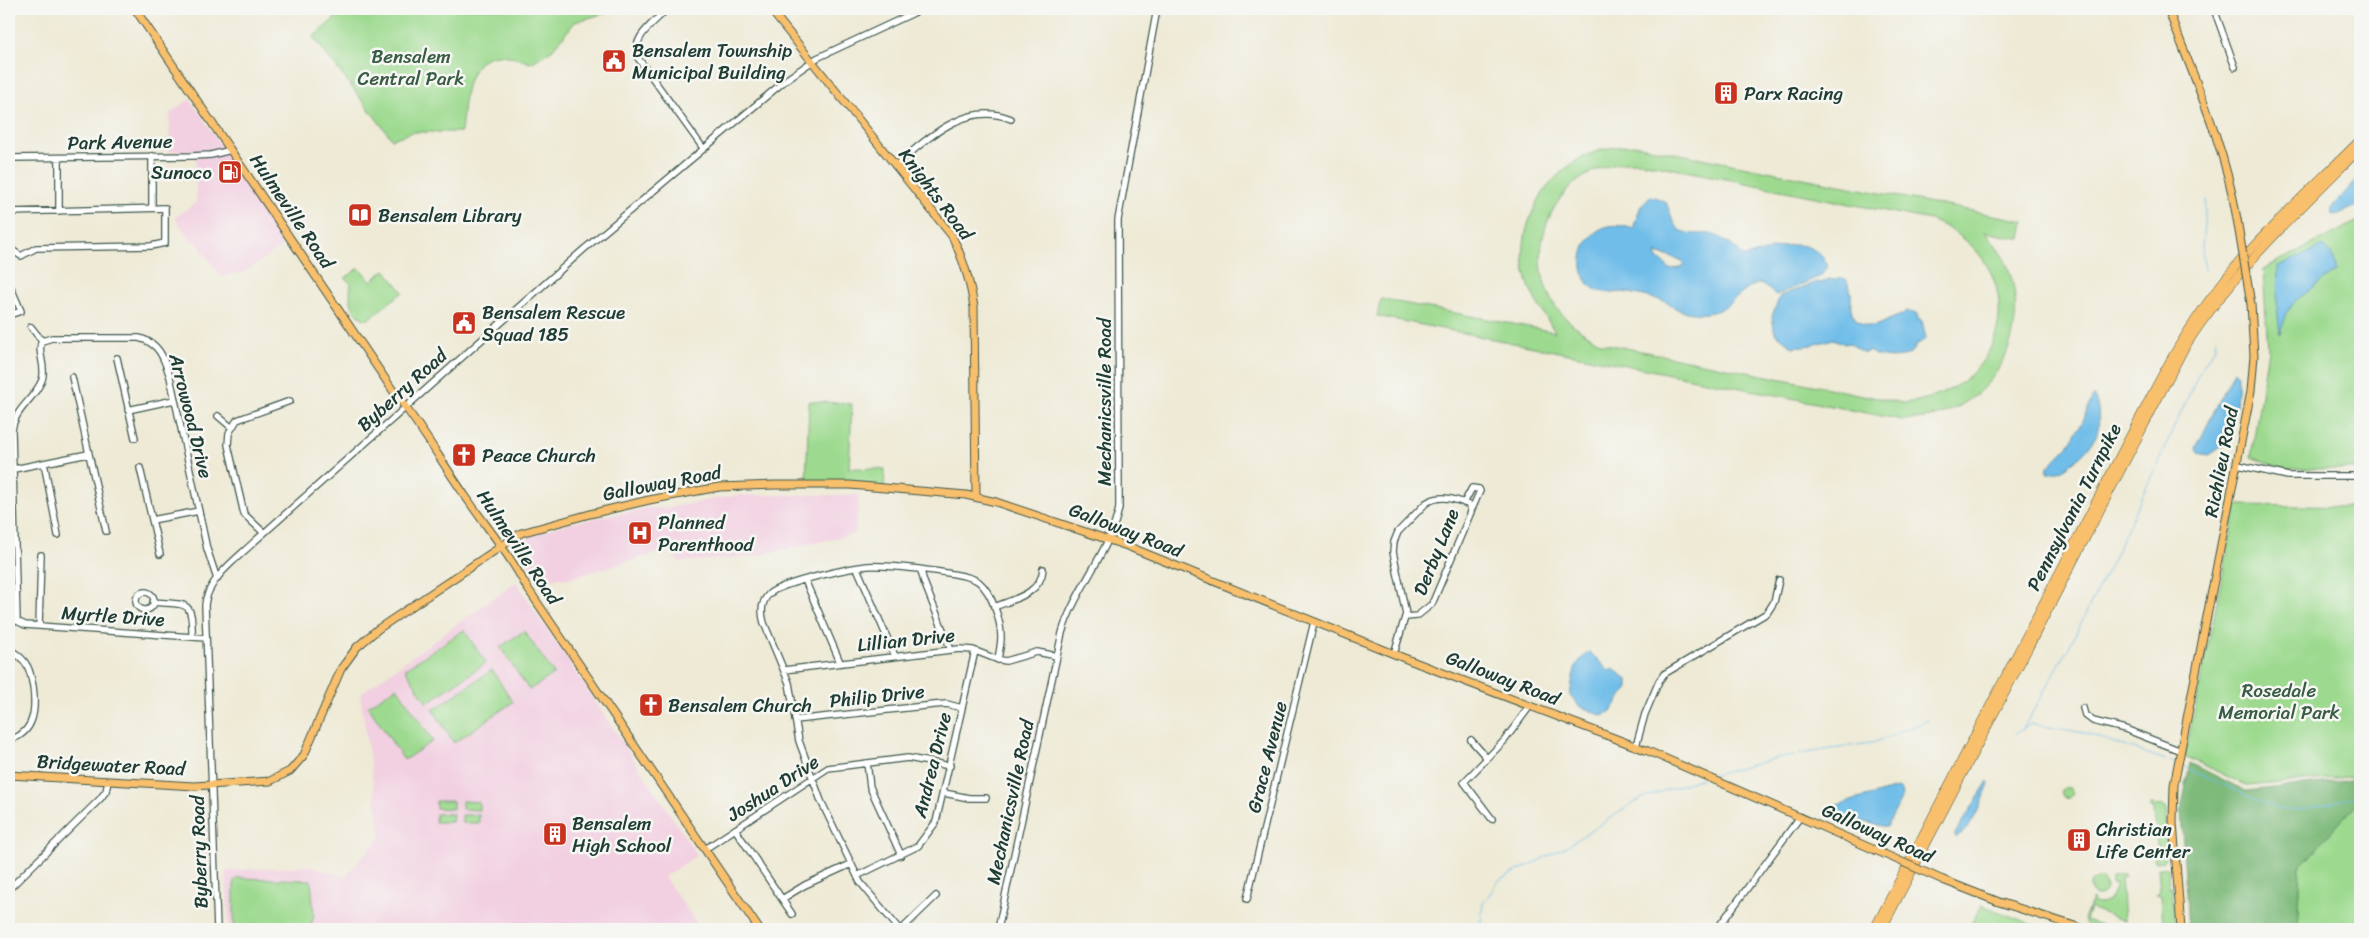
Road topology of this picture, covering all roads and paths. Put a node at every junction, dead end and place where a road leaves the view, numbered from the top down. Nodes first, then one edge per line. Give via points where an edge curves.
1 (135, 9) edge
2 (668, 9) edge
3 (770, 9) edge
4 (922, 9) edge
5 (1157, 9) edge
6 (2168, 9) edge
7 (2214, 9) edge
8 (812, 61) junction
9 (2235, 67) dead end
10 (1011, 119) dead end
11 (2360, 140) edge
12 (703, 148) junction
13 (2360, 149) edge
14 (231, 150) junction
15 (152, 156) junction
16 (9, 158) edge
17 (59, 158) junction
18 (895, 166) junction
19 (152, 208) junction
20 (59, 211) junction
21 (9, 212) edge
22 (9, 240) edge
23 (9, 283) edge
24 (9, 315) edge
25 (31, 327) dead end
26 (42, 341) junction
27 (116, 358) dead end
28 (72, 377) dead end
29 (174, 400) junction
30 (290, 401) dead end
31 (406, 407) junction
32 (128, 410) junction
33 (218, 416) dead end
34 (232, 427) junction
35 (135, 438) dead end
36 (88, 454) junction
37 (44, 463) junction
38 (2238, 465) junction
39 (140, 468) dead end
40 (14, 469) junction
41 (2360, 476) edge
42 (976, 497) junction
43 (1464, 503) junction
44 (1472, 508) junction
45 (199, 511) junction
46 (152, 520) junction
47 (106, 531) dead end
48 (264, 533) junction
49 (58, 535) dead end
50 (1108, 538) junction
51 (500, 546) junction
52 (160, 554) dead end
53 (41, 555) dead end
54 (858, 568) junction
55 (1043, 569) dead end
56 (922, 571) junction
57 (217, 579) junction
58 (805, 580) junction
59 (1779, 580) dead end
60 (153, 602) dead end
61 (994, 607) junction
62 (1406, 617) junction
63 (1314, 622) junction
64 (38, 626) junction
65 (192, 635) junction
66 (206, 638) junction
67 (9, 649) edge
68 (951, 650) junction
69 (975, 651) junction
70 (1394, 654) junction
71 (895, 656) junction
72 (1057, 656) junction
73 (998, 660) junction
74 (840, 662) junction
75 (784, 670) junction
76 (1530, 706) junction
77 (962, 708) junction
78 (2083, 708) dead end
79 (795, 720) junction
80 (9, 740) edge
81 (1471, 740) dead end
82 (1636, 746) junction
83 (2181, 751) junction
84 (1486, 757) junction
85 (867, 763) junction
86 (950, 766) junction
87 (9, 775) edge
88 (812, 778) junction
89 (108, 782) junction
90 (211, 786) junction
91 (944, 793) junction
92 (986, 798) dead end
93 (1800, 817) junction
94 (1492, 819) dead end
95 (735, 829) junction
96 (705, 849) junction
97 (901, 855) junction
98 (851, 864) junction
99 (857, 876) junction
100 (9, 889) edge
101 (936, 896) dead end
102 (782, 899) junction
103 (1246, 899) dead end
104 (792, 914) dead end
105 (217, 929) edge
106 (759, 929) edge
107 (901, 929) edge
108 (998, 929) edge
109 (1717, 929) edge
110 (1874, 929) edge
111 (1882, 929) edge
112 (2084, 929) edge
113 (2181, 929) edge

1 - 14 main road, Hulmeville Road
2 - 12 street via 638,39 636,51
3 - 8 main road, Knights Road
4 - 8 street, Byberry Road
5 - 50 street, Mechanicsville Road via 1119,208 1119,504
6 - 38 main road, Richlieu Road, bridge via 2219,143 2237,219 2251,304 2253,373
7 - 9 street
8 - 12 street, Byberry Road
8 - 18 main road, Knights Road
10 - 18 street via 999,114 968,116 939,128
11 - 110 highway, Pennsylvania Turnpike via 2245,255 2182,340
12 - 31 street, Byberry Road
13 - 111 highway, Pennsylvania Turnpike via 2256,253 2186,347
14 - 15 street, Park Avenue
14 - 31 main road, Hulmeville Road
15 - 17 street, Park Avenue
15 - 19 street
16 - 17 street, Park Avenue
17 - 20 street
18 - 42 main road, Knights Road via 952,236 970,280 974,307
19 - 20 street
19 - 22 street via 165,208 165,244 160,246 36,248 21,256 12,250
20 - 21 street
23 - 24 street via 21,311
25 - 26 street
26 - 29 street, Arrowood Drive via 52,338 144,339 157,347 163,356
26 - 40 street via 42,378 16,415 13,425
27 - 32 street
28 - 36 street
29 - 32 street
29 - 45 street, Arrowood Drive
30 - 34 street via 237,420
31 - 48 street, Byberry Road
31 - 51 main road, Hulmeville Road
32 - 35 street
33 - 34 street
34 - 48 street via 228,445 244,514
36 - 37 street
36 - 47 street
37 - 40 street
37 - 49 street
38 - 41 street via 2288,476
38 - 83 main road, Richlieu Road
39 - 46 street
40 - 64 street, Myrtle Drive via 16,615 19,622
42 - 50 main road, Galloway Road
42 - 51 main road, Galloway Road via 850,485 719,487 546,525 521,533
43 - 44 street, Derby Lane
43 - 44 street via 1472,488 1479,489
43 - 62 street, Derby Lane via 1445,498 1430,501 1396,535 1394,552
44 - 62 street, Derby Lane via 1432,604 1417,616
45 - 46 street
45 - 57 street, Arrowood Drive
46 - 52 street
48 - 57 street, Byberry Road
50 - 63 main road, Galloway Road
50 - 72 street, Mechanicsville Road via 1068,616
51 - 90 main road, Galloway Road via 378,629 357,647 340,669 304,755 290,771 270,782
51 - 96 main road, Hulmeville Road
53 - 64 street
54 - 56 street via 878,566
54 - 58 street
54 - 71 street
55 - 61 street via 1041,582 1035,589
56 - 61 street via 975,579 983,586
56 - 68 street
57 - 66 street, Byberry Road via 205,599
58 - 74 street
58 - 75 street via 772,591 762,608 764,622
59 - 82 street via 1774,602 1767,613 1668,670 1645,714
60 - 65 street via 187,606 192,616
61 - 73 street via 1001,636
62 - 70 street, Derby Lane
63 - 70 main road, Galloway Road
63 - 103 street, Grace Avenue
64 - 65 street, Myrtle Drive
65 - 66 street, Myrtle Drive
66 - 90 street, Byberry Road
67 - 80 street via 24,660 29,669 35,711 27,730
68 - 69 street, Lillian Drive
68 - 71 street, Lillian Drive
69 - 73 street, Lillian Drive
69 - 77 street, Andrea Drive
70 - 76 main road, Galloway Road
71 - 74 street, Lillian Drive
72 - 73 street via 1037,652 1006,661
72 - 108 street, Mechanicsville Road
74 - 75 street, Lillian Drive
75 - 79 street via 792,693
76 - 82 main road, Galloway Road
76 - 84 street via 1504,741
77 - 79 street, Philip Drive via 947,704
77 - 86 street, Andrea Drive
78 - 83 street via 2085,715 2093,721 2125,729
79 - 88 street
81 - 84 street
82 - 93 main road, Galloway Road
83 - 113 main road, Richlieu Road via 2172,804
84 - 94 street via 1464,782
85 - 86 street, Joshua Drive via 908,758
85 - 88 street, Joshua Drive via 833,767
85 - 97 street via 870,788
86 - 91 street, Andrea Drive
87 - 89 main road, Bridgewater Road
88 - 95 street, Joshua Drive
88 - 98 street
89 - 90 main road, Bridgewater Road
89 - 100 street via 100,799
90 - 105 street, Byberry Road
91 - 92 street
91 - 97 street, Andrea Drive via 929,834 918,846
93 - 109 street
93 - 112 main road, Galloway Road, bridge via 1943,880
95 - 96 street, Joshua Drive
95 - 102 street
96 - 106 main road, Hulmeville Road
97 - 99 street, Andrea Drive
98 - 99 street
98 - 102 street
99 - 107 street via 862,886
101 - 107 street
102 - 104 street

